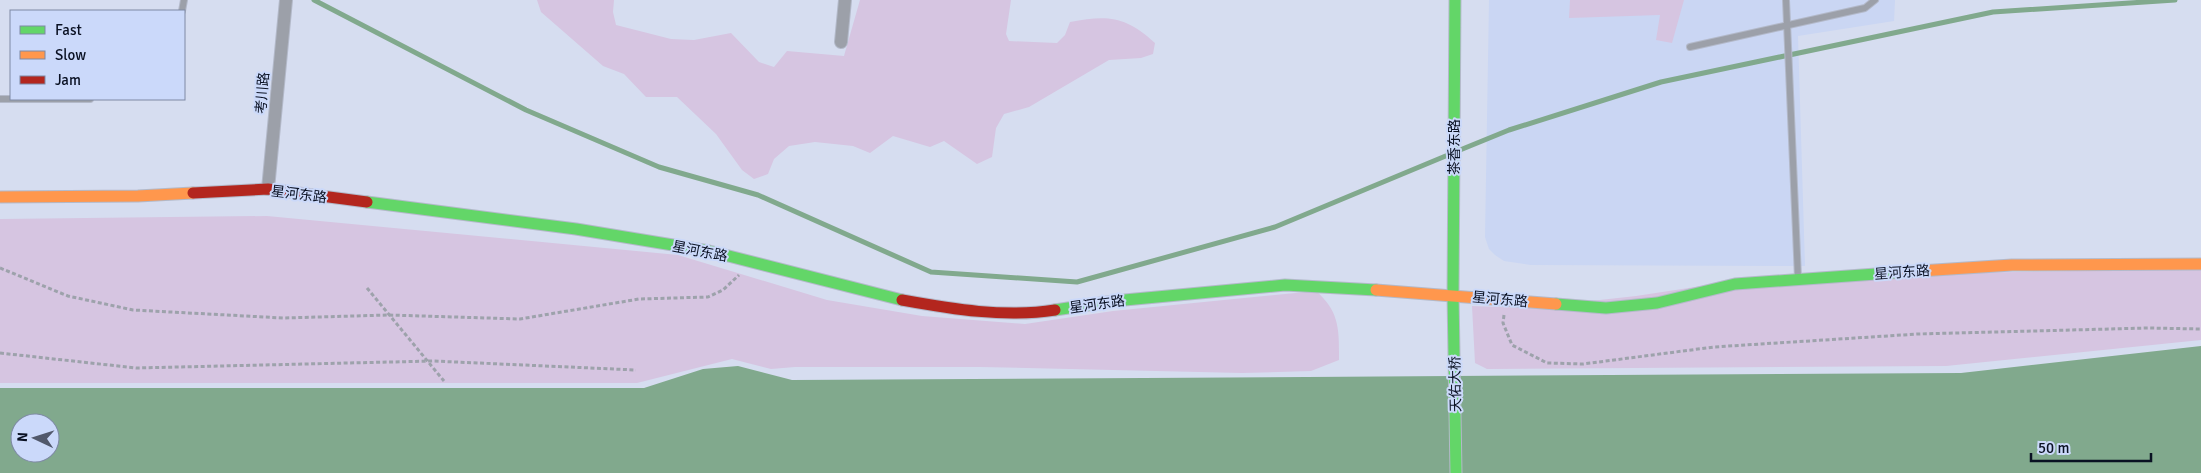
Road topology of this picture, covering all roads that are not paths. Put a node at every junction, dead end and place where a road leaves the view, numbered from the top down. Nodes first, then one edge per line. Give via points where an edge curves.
1 (286, 0) edge
2 (845, 0) edge
3 (1455, 0) edge
4 (1786, 0) edge
5 (1875, 0) edge
6 (1787, 24) junction
7 (841, 42) dead end
8 (1690, 47) dead end
9 (268, 189) junction
10 (0, 197) edge
11 (2201, 264) edge
12 (1798, 280) junction
13 (1453, 294) junction
14 (1456, 473) edge

1 - 9 street, 考川路
2 - 7 street
3 - 13 street, 茶香东路
4 - 6 lane
5 - 6 lane via 1865,8
6 - 8 lane
6 - 12 lane
9 - 10 street, 星河东路 via 138,196
9 - 13 street, 星河东路 via 576,229 709,251 893,298 954,309 1033,314 1114,301 1285,285
11 - 12 street, 星河东路 via 2012,265
12 - 13 street, 星河东路 via 1735,284 1657,303 1606,308
13 - 14 street, 天佑大桥

